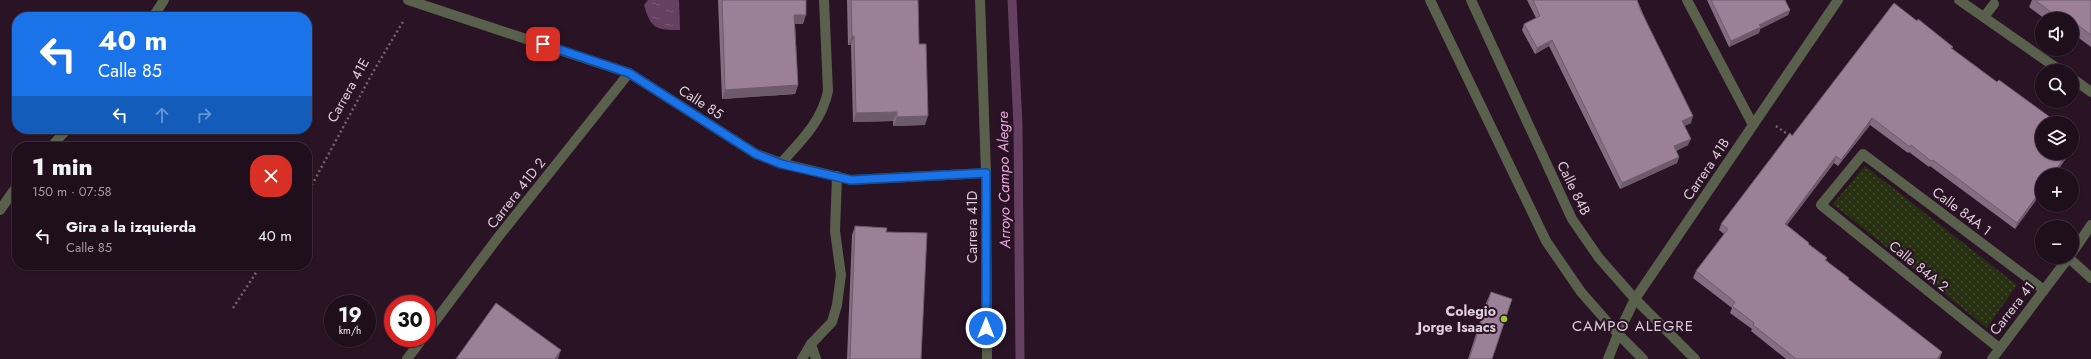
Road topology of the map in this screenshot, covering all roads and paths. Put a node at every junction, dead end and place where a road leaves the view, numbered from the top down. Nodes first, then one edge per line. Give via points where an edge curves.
1 (164, 0) edge
2 (824, 0) edge
3 (980, 0) edge
4 (1430, 0) edge
5 (1471, 0) edge
6 (1687, 0) edge
7 (1838, 0) edge
8 (1959, 0) edge
9 (413, 1) edge
10 (1994, 4) dead end
11 (156, 12) edge
12 (1984, 17) junction
13 (2051, 64) edge
14 (629, 73) junction
15 (2079, 83) edge
16 (2091, 92) edge
17 (1760, 114) junction
18 (1752, 125) junction
19 (63, 134) edge
20 (1796, 141) edge
21 (55, 142) edge
22 (1863, 154) joint
23 (781, 164) junction
24 (986, 173) junction
25 (837, 176) junction
26 (312, 185) edge
27 (12, 193) edge
28 (0, 210) edge
29 (2091, 225) edge
30 (2079, 243) edge
31 (2064, 264) edge
32 (2078, 264) edge
33 (258, 270) edge
34 (2091, 278) edge
35 (2044, 290) junction
36 (1635, 299) junction
37 (233, 308) dead end
38 (436, 320) edge
39 (1618, 334) junction
40 (811, 344) junction
41 (416, 347) edge
42 (1999, 348) junction
43 (407, 359) edge
44 (802, 359) edge
45 (816, 359) edge
46 (986, 359) edge
47 (1608, 359) edge
48 (1643, 359) edge
49 (1695, 359) edge
50 (1992, 359) edge

1 - 11 street
2 - 23 street via 828,91 826,101 819,119
3 - 24 street, Carrera 41D
4 - 39 street via 1546,241 1582,292
5 - 36 street, Calle 84B via 1572,219 1599,258
6 - 18 street
7 - 17 street, Carrera 41B
8 - 12 street
9 - 14 street, Calle 85
9 - 26 path, Carrera 41E
10 - 12 street
12 - 13 street
14 - 23 street, Calle 85 via 756,154
14 - 38 street, Carrera 41D 2 via 499,236
15 - 16 street
17 - 18 street, Carrera 41B
17 - 20 path
18 - 36 street, Carrera 41B
19 - 21 street
22 - 35 street, Calle 84A 1
22 - 42 street, Calle 84A 2 via 1821,205
23 - 25 street, Calle 85
24 - 25 street, Calle 85 via 851,180
24 - 46 street, Carrera 41D
25 - 40 street via 835,231 841,275 840,288 832,322
27 - 28 street
29 - 30 street, Carrera 41
31 - 35 street, Carrera 41
32 - 34 street
33 - 37 path
35 - 42 street, Carrera 41
36 - 39 street, Carrera 41B
36 - 49 street, Calle 84B
39 - 47 street, Carrera 41B
39 - 48 street
40 - 44 street
40 - 45 street
41 - 43 street
42 - 50 street, Carrera 41

